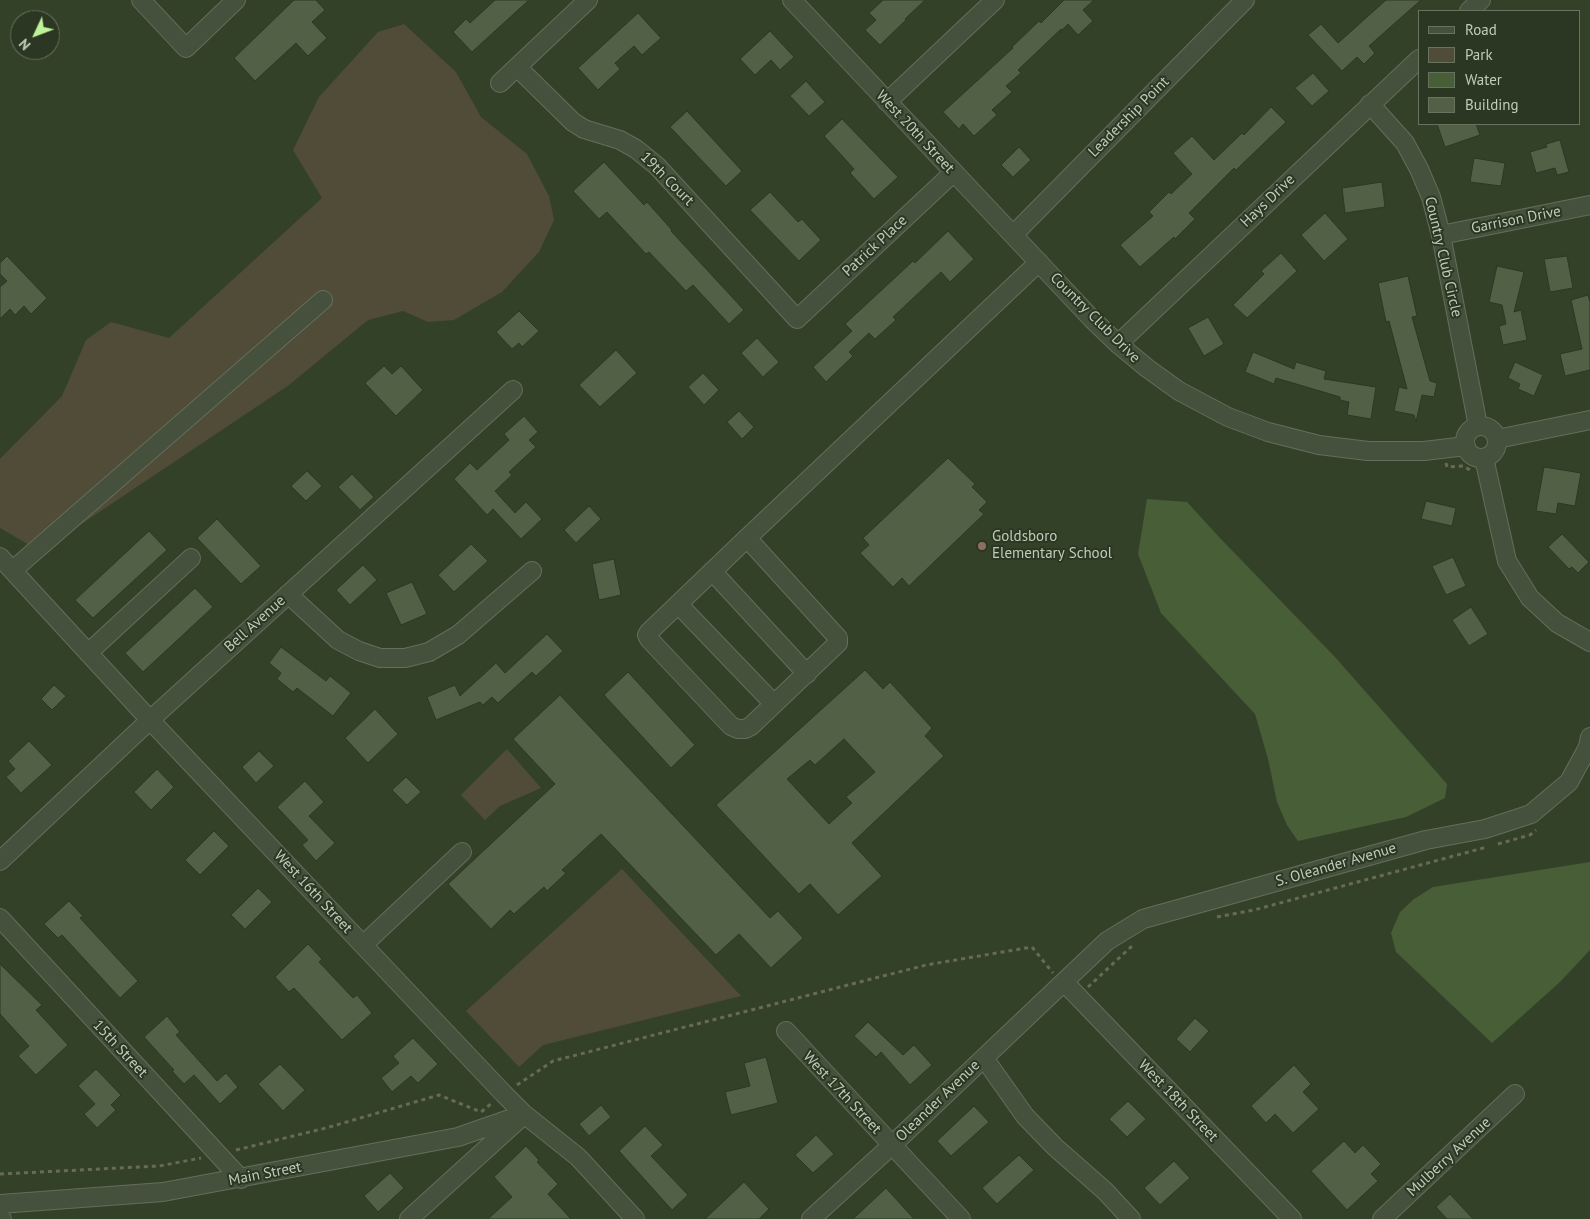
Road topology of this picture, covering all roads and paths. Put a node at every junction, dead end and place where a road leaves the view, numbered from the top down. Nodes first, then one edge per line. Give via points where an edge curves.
1 (141, 0) edge
2 (236, 0) edge
3 (588, 0) edge
4 (792, 0) edge
5 (995, 0) edge
6 (1245, 0) edge
7 (1481, 0) edge
8 (1470, 10) edge
9 (1418, 60) edge
10 (517, 67) junction
11 (500, 83) dead end
12 (887, 102) junction
13 (1370, 104) junction
14 (953, 173) junction
15 (1590, 206) edge
16 (1013, 235) junction
17 (1441, 235) junction
18 (1039, 262) junction
19 (323, 300) dead end
20 (797, 319) joint
21 (1118, 344) junction
22 (513, 390) dead end
23 (1590, 420) edge
24 (1478, 426) junction
25 (1497, 439) junction
26 (1466, 446) junction
27 (1484, 458) junction
28 (747, 538) junction
29 (0, 557) edge
30 (190, 558) dead end
31 (12, 570) junction
32 (532, 571) dead end
33 (712, 571) junction
34 (288, 594) junction
35 (678, 604) junction
36 (1590, 642) edge
37 (88, 653) junction
38 (807, 674) junction
39 (774, 704) junction
40 (150, 720) junction
41 (1590, 737) edge
42 (1537, 830) dead end
43 (462, 852) dead end
44 (0, 861) edge
45 (1216, 917) dead end
46 (0, 918) edge
47 (1136, 943) dead end
48 (363, 945) junction
49 (1069, 977) junction
50 (786, 1031) dead end
51 (984, 1058) junction
52 (504, 1094) junction
53 (1515, 1094) dead end
54 (524, 1114) junction
55 (892, 1146) junction
56 (218, 1155) junction
57 (0, 1174) edge
58 (240, 1179) junction
59 (0, 1204) edge
60 (409, 1219) edge
61 (635, 1219) edge
62 (811, 1219) edge
63 (962, 1219) edge
64 (1130, 1219) edge
65 (1292, 1219) edge
66 (1382, 1219) edge

1 - 2 street via 186,48
3 - 10 street
4 - 12 street, West 20th Street
5 - 12 street
6 - 16 street, Leadership Point
7 - 8 street
9 - 13 street, Hays Drive
10 - 11 street
10 - 20 street, 19th Court via 573,122 584,129 620,140 657,166
12 - 14 street, West 20th Street
13 - 17 street, Country Club Circle via 1405,144 1419,169 1431,197
13 - 21 street, Hays Drive
14 - 16 street, West 20th Street
14 - 20 street, Patrick Place
15 - 17 street, Garrison Drive
16 - 18 street, West 20th Street
17 - 24 street, Country Club Circle
18 - 21 street, Country Club Drive
18 - 28 street
19 - 31 street
21 - 26 street, Country Club Drive via 1179,391 1228,417 1268,432 1319,445 1368,450 1424,451
22 - 34 street, Bell Avenue
23 - 25 street
24 - 25 street via 1493,431
24 - 26 street via 1469,432
25 - 27 street via 1495,451
26 - 27 street via 1472,456
27 - 36 street via 1507,561 1530,598 1557,623
28 - 33 street
28 - 38 street via 838,638 834,648
29 - 31 street, West 16th Street
30 - 37 street
31 - 37 street, West 16th Street
32 - 34 street via 458,635 429,652 405,658 380,658 345,644
33 - 35 street
33 - 38 street
34 - 40 street, Bell Avenue
35 - 39 street
35 - 39 street via 647,635 731,726 745,729 751,726
37 - 40 street, West 16th Street
38 - 39 street
40 - 44 street, Bell Avenue
40 - 48 street, West 16th Street
41 - 49 street, S. Oleander Avenue via 1569,782 1531,814 1143,919 1107,942
42 - 45 path via 1530,835 1254,910
43 - 48 street
46 - 56 street, 15th Street
47 - 49 path via 1088,987
48 - 52 street, West 16th Street
49 - 51 street, Oleander Avenue
49 - 52 path via 1066,962 1054,974 1032,947 926,965 554,1061
49 - 65 street, West 18th Street
50 - 55 street, West 17th Street
51 - 55 street, Oleander Avenue
51 - 64 street via 1025,1116 1106,1191
52 - 54 street, West 16th Street
52 - 56 path via 480,1112 439,1095
53 - 66 street, Mulberry Avenue
54 - 58 street, Main Street via 458,1137
54 - 60 street
54 - 61 street, West 16th Street via 578,1157
55 - 62 street, Oleander Avenue
55 - 63 street, West 17th Street
56 - 57 path via 158,1166
56 - 58 street, 15th Street
58 - 59 street, Main Street via 163,1192

